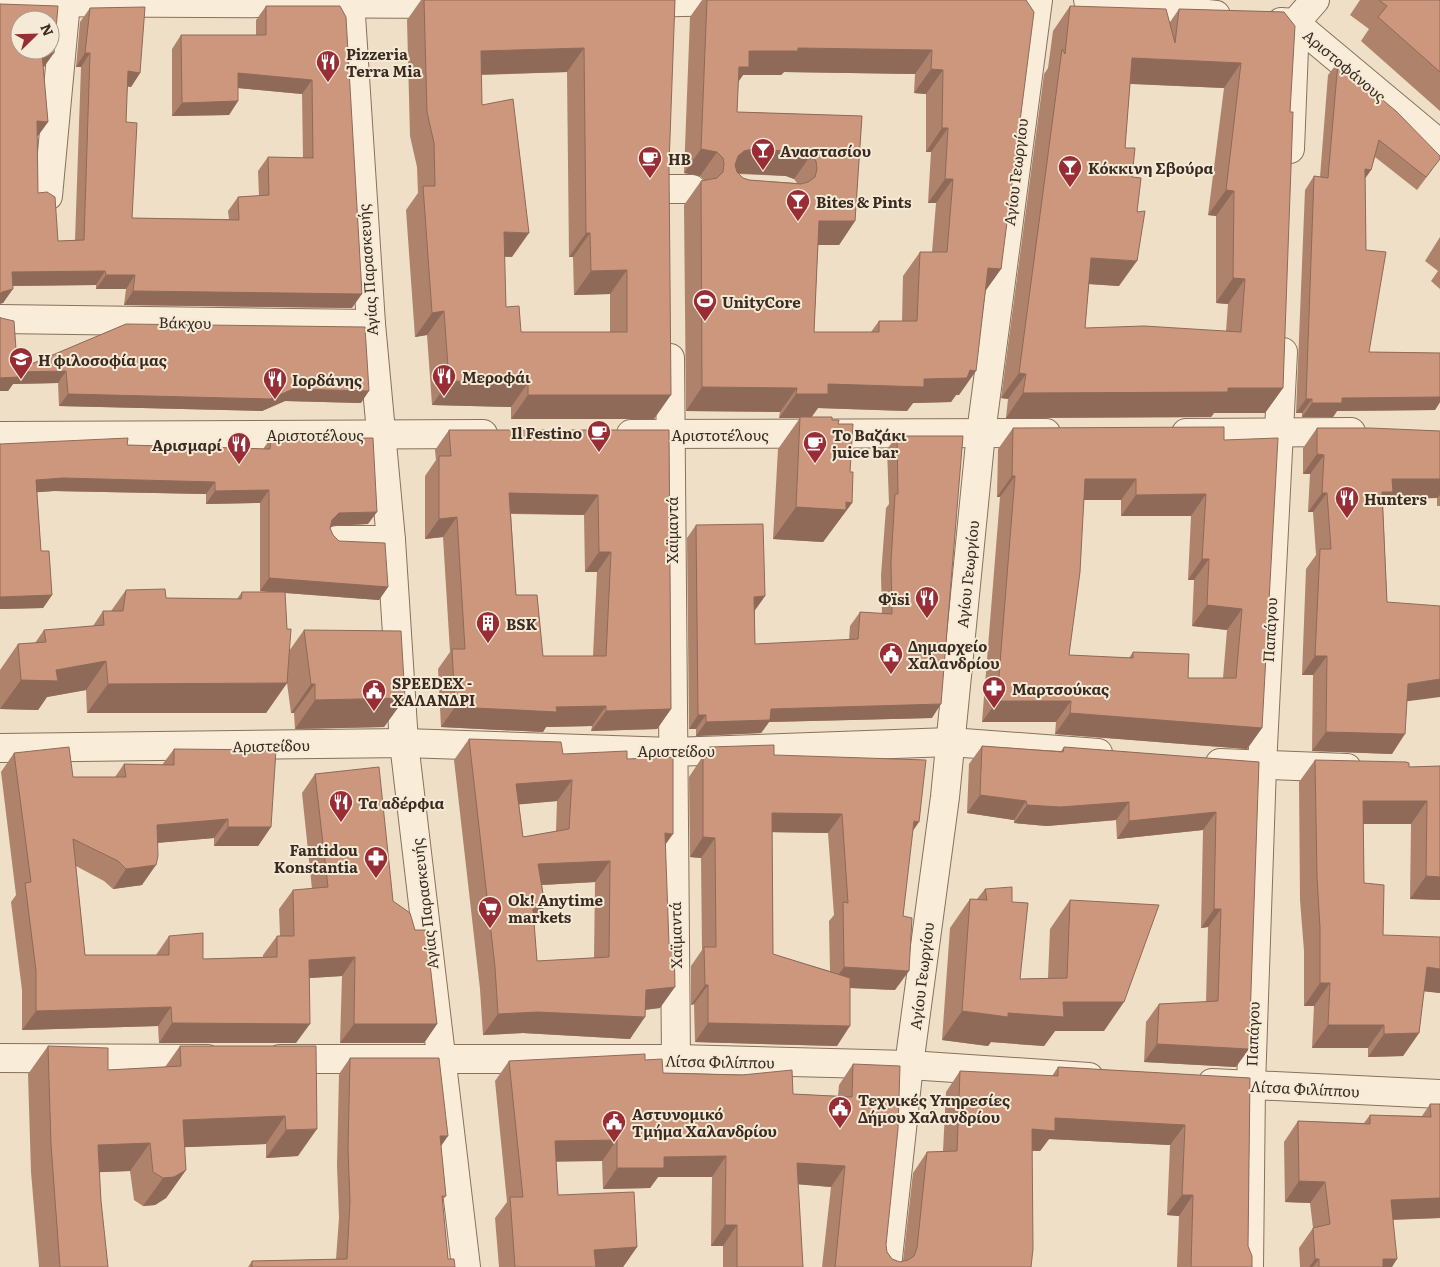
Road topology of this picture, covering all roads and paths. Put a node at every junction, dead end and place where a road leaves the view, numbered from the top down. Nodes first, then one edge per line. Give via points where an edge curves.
1 (779, 0) edge
2 (1038, 0) edge
3 (1088, 0) edge
4 (1314, 0) edge
5 (674, 1) edge
6 (0, 2) edge
7 (66, 2) junction
8 (350, 2) edge
9 (615, 3) edge
10 (485, 4) edge
11 (1295, 23) junction
12 (674, 32) edge
13 (1440, 144) edge
14 (1289, 173) edge
15 (676, 182) dead end
16 (48, 196) edge
17 (668, 218) edge
18 (0, 319) edge
19 (1284, 323) edge
20 (371, 324) junction
21 (669, 336) edge
22 (1280, 432) junction
23 (1374, 432) edge
24 (380, 433) junction
25 (982, 433) junction
26 (1075, 433) edge
27 (1163, 433) edge
28 (504, 434) edge
29 (602, 434) edge
30 (670, 434) junction
31 (0, 436) edge
32 (337, 540) edge
33 (391, 540) junction
34 (950, 742) junction
35 (404, 743) junction
36 (0, 748) edge
37 (672, 752) junction
38 (1126, 755) edge
39 (1194, 761) edge
40 (1262, 766) junction
41 (1371, 769) edge
42 (0, 1058) edge
43 (676, 1059) junction
44 (443, 1060) junction
45 (909, 1065) junction
46 (1115, 1078) edge
47 (1183, 1082) edge
48 (1251, 1085) junction
49 (1440, 1094) edge
50 (466, 1267) edge
51 (887, 1267) edge
52 (1249, 1267) edge

1 - 5 street
2 - 25 street, Αγίου Γεωργίου
3 - 11 street, Αριστοφάνους
4 - 11 street
5 - 9 street
5 - 12 street
6 - 7 street
7 - 8 street
7 - 16 street
8 - 10 street
8 - 20 street, Αγίας Παρασκευής
11 - 13 street, Αριστοφάνους
11 - 14 street
15 - 17 street
18 - 20 street, Βάκχου
19 - 22 street, Παπάγου
20 - 24 street, Αγίας Παρασκευής
21 - 30 street, Χαϊμαντά
22 - 23 street
22 - 27 street
22 - 40 street, Παπάγου
24 - 28 street, Αριστοτέλους
24 - 31 street, Αριστοτέλους
24 - 33 street, Αγίας Παρασκευής
25 - 26 street, Αριστοτέλους
25 - 30 street, Αριστοτέλους
25 - 34 street, Αγίου Γεωργίου
29 - 30 street, Αριστοτέλους
30 - 37 street, Χαϊμαντά
32 - 33 street
33 - 35 street, Αγίας Παρασκευής
34 - 37 street, Αριστείδου
34 - 38 street, Αριστείδου
34 - 45 street, Αγίου Γεωργίου
35 - 36 street, Αριστείδου
35 - 37 street, Αριστείδου
35 - 44 street, Αγίας Παρασκευής
37 - 43 street, Χαϊμαντά
39 - 40 street
40 - 41 street
40 - 48 street, Παπάγου
42 - 44 street, Λίτσα Φιλίππου
43 - 44 street, Λίτσα Φιλίππου
43 - 45 street, Λίτσα Φιλίππου
44 - 50 street, Αγίας Παρασκευής
45 - 46 street, Λίτσα Φιλίππου
45 - 51 street, Αγίου Γεωργίου
47 - 48 street, Λίτσα Φιλίππου
48 - 49 street, Λίτσα Φιλίππου
48 - 52 street, Παπάγου

